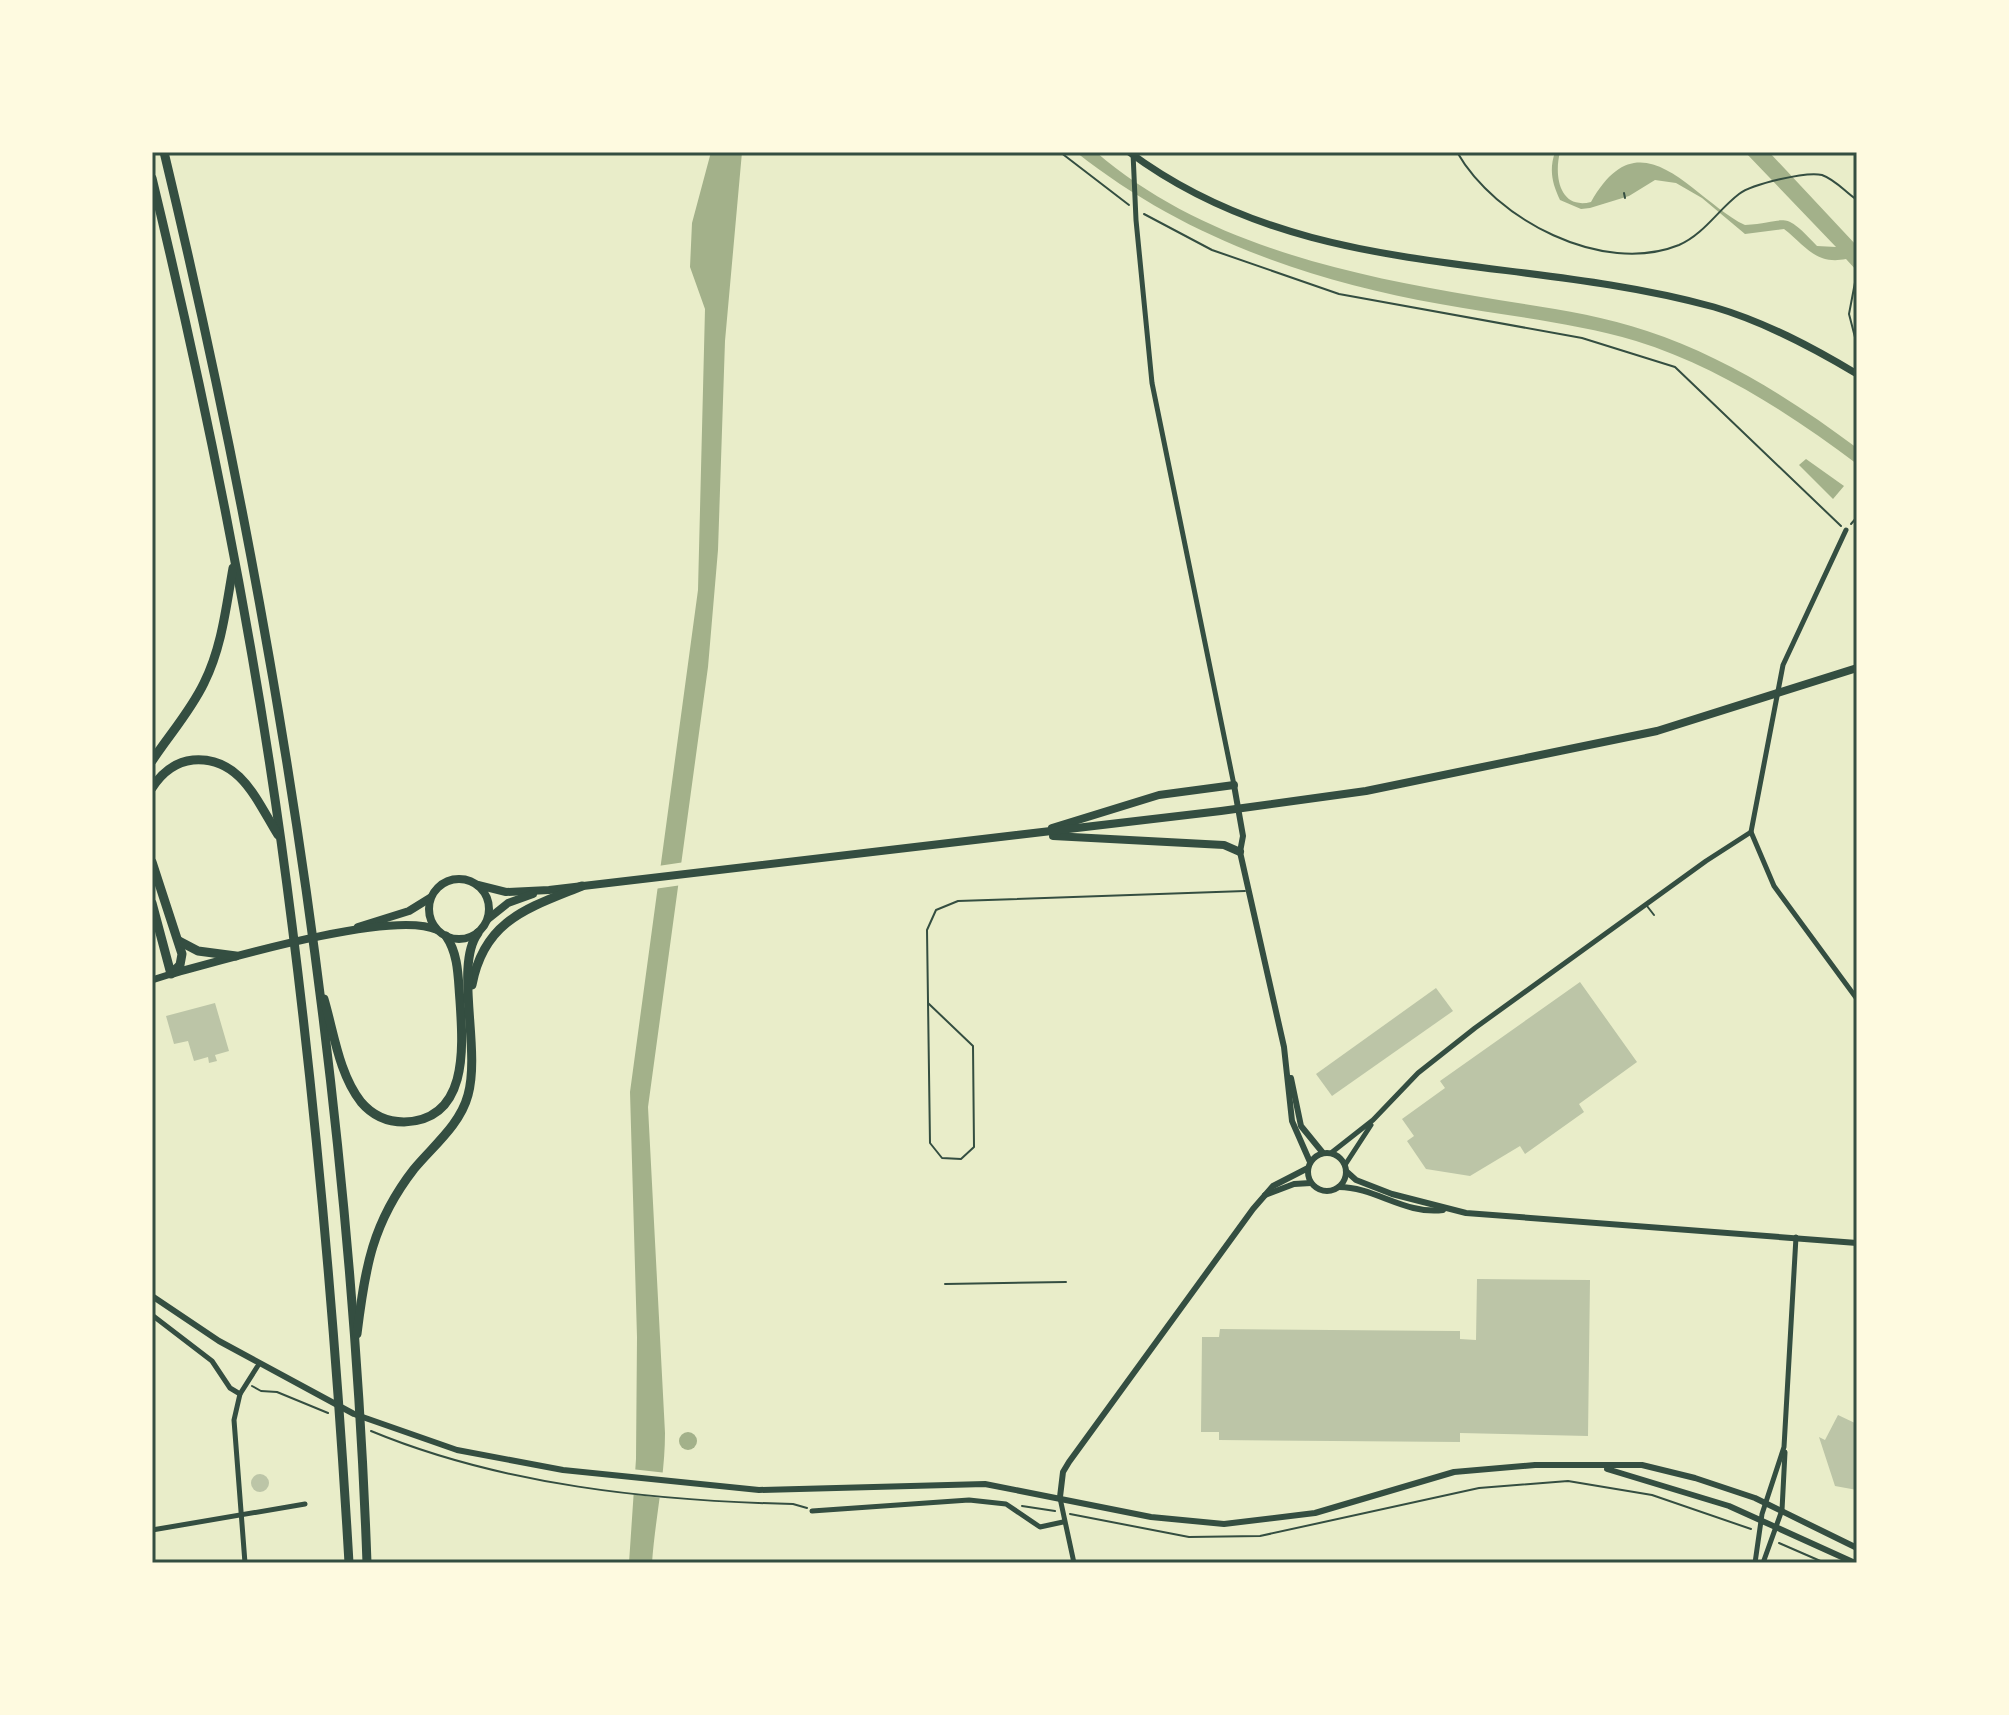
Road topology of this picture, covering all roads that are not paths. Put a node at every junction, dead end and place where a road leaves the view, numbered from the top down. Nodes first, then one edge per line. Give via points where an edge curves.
1 (164, 152) edge
2 (1131, 152) edge
3 (152, 178) edge
4 (1857, 374) edge
5 (1846, 530) road end
6 (235, 561) junction
7 (1857, 668) edge
8 (152, 761) edge
9 (1234, 785) junction
10 (152, 788) edge
11 (1751, 832) junction
12 (1024, 835) junction
13 (281, 840) junction
14 (1240, 852) junction
15 (152, 862) edge
16 (478, 885) junction
17 (582, 886) junction
18 (549, 890) junction
19 (1250, 891) junction
20 (431, 898) junction
21 (152, 903) edge
22 (1646, 905) junction
23 (1654, 915) dead end
24 (488, 919) junction
25 (350, 930) junction
26 (441, 933) junction
27 (478, 933) junction
28 (177, 940) junction
29 (236, 956) junction
30 (316, 971) junction
31 (171, 974) junction
32 (152, 980) edge
33 (470, 996) junction
34 (1857, 999) edge
35 (928, 1003) junction
36 (1288, 1071) junction
37 (1373, 1120) junction
38 (1327, 1153) junction
39 (1309, 1165) junction
40 (1346, 1168) junction
41 (1311, 1183) junction
42 (1339, 1187) junction
43 (1265, 1195) junction
44 (1445, 1210) junction
45 (1796, 1236) junction
46 (1857, 1243) edge
47 (1066, 1282) dead end
48 (945, 1284) dead end
49 (152, 1296) edge
50 (152, 1315) edge
51 (354, 1357) junction
52 (259, 1364) junction
53 (240, 1394) junction
54 (1784, 1447) junction
55 (1599, 1466) junction
56 (1060, 1497) junction
57 (1765, 1503) junction
58 (305, 1504) dead end
59 (1782, 1510) junction
60 (812, 1511) road end
61 (242, 1515) junction
62 (1760, 1519) junction
63 (1063, 1522) junction
64 (1776, 1526) junction
65 (152, 1530) edge
66 (1857, 1548) edge
67 (245, 1563) edge
68 (349, 1563) edge
69 (367, 1563) edge
70 (1074, 1563) edge
71 (1755, 1563) edge
72 (1763, 1563) edge
73 (1855, 1563) edge

1 - 30 highway via 203,314 262,612
2 - 4 main road via 1193,193 1273,228 1398,258 1592,283 1716,308 1785,334
2 - 9 street via 1152,383
3 - 6 highway
5 - 11 street via 1783,665
6 - 8 highway via 210,669
6 - 13 highway
7 - 12 main road via 1657,731 1472,771 1257,806
9 - 12 main road via 1159,795
9 - 14 street via 1243,836
10 - 13 highway via 180,763 218,763 245,781
11 - 22 street
11 - 34 street via 1774,886
12 - 14 main road via 1224,845
12 - 17 main road
13 - 68 highway via 339,1385
14 - 19 street
15 - 28 highway
16 - 18 main road via 501,892
16 - 20 main road via 453,879
16 - 24 main road via 489,902
17 - 18 main road
17 - 33 highway via 518,912 502,925 479,960
18 - 24 main road via 508,903
19 - 35 lane via 948,904 932,915 927,930
19 - 36 street
20 - 25 main road via 409,911
20 - 26 main road via 429,913
21 - 31 highway
22 - 23 lane
22 - 37 street via 1425,1066
24 - 27 main road
25 - 26 main road via 414,923
25 - 29 main road
26 - 27 main road via 464,939
26 - 30 highway via 454,951 458,969 461,1067 449,1098 424,1119 387,1119 361,1101 345,1074
27 - 33 highway via 467,957
28 - 29 highway via 198,951
28 - 31 highway via 182,962
29 - 31 main road
30 - 51 highway
31 - 32 main road
33 - 51 highway via 473,1069 467,1099 378,1226 365,1264
35 - 35 lane via 930,1143 942,1158 961,1159 974,1147 973,1046
36 - 38 street via 1301,1126
36 - 39 street via 1292,1121
37 - 38 street
37 - 40 street
38 - 39 street
38 - 40 street
39 - 41 street
39 - 43 street
40 - 42 street
40 - 44 street via 1361,1182
41 - 42 street via 1324,1191
41 - 43 street
42 - 44 street via 1425,1212
43 - 56 street via 1069,1462
44 - 45 street
45 - 46 street
45 - 54 street
47 - 48 lane
49 - 52 street
50 - 53 street via 212,1361
51 - 69 highway
52 - 53 street
52 - 56 street via 397,1432 501,1460 694,1486 792,1491 964,1483
53 - 61 street via 234,1431
54 - 57 street
54 - 59 street
55 - 56 street via 1454,1472 1315,1513 1240,1524 1151,1517
55 - 57 street via 1642,1465
55 - 62 street
56 - 63 street
57 - 59 street
57 - 62 street
58 - 61 street
59 - 64 street
59 - 66 street
60 - 63 street via 941,1499 1006,1504 1040,1527
61 - 65 street
61 - 67 street
62 - 64 street
62 - 71 street
63 - 70 street
64 - 72 street
64 - 73 street

